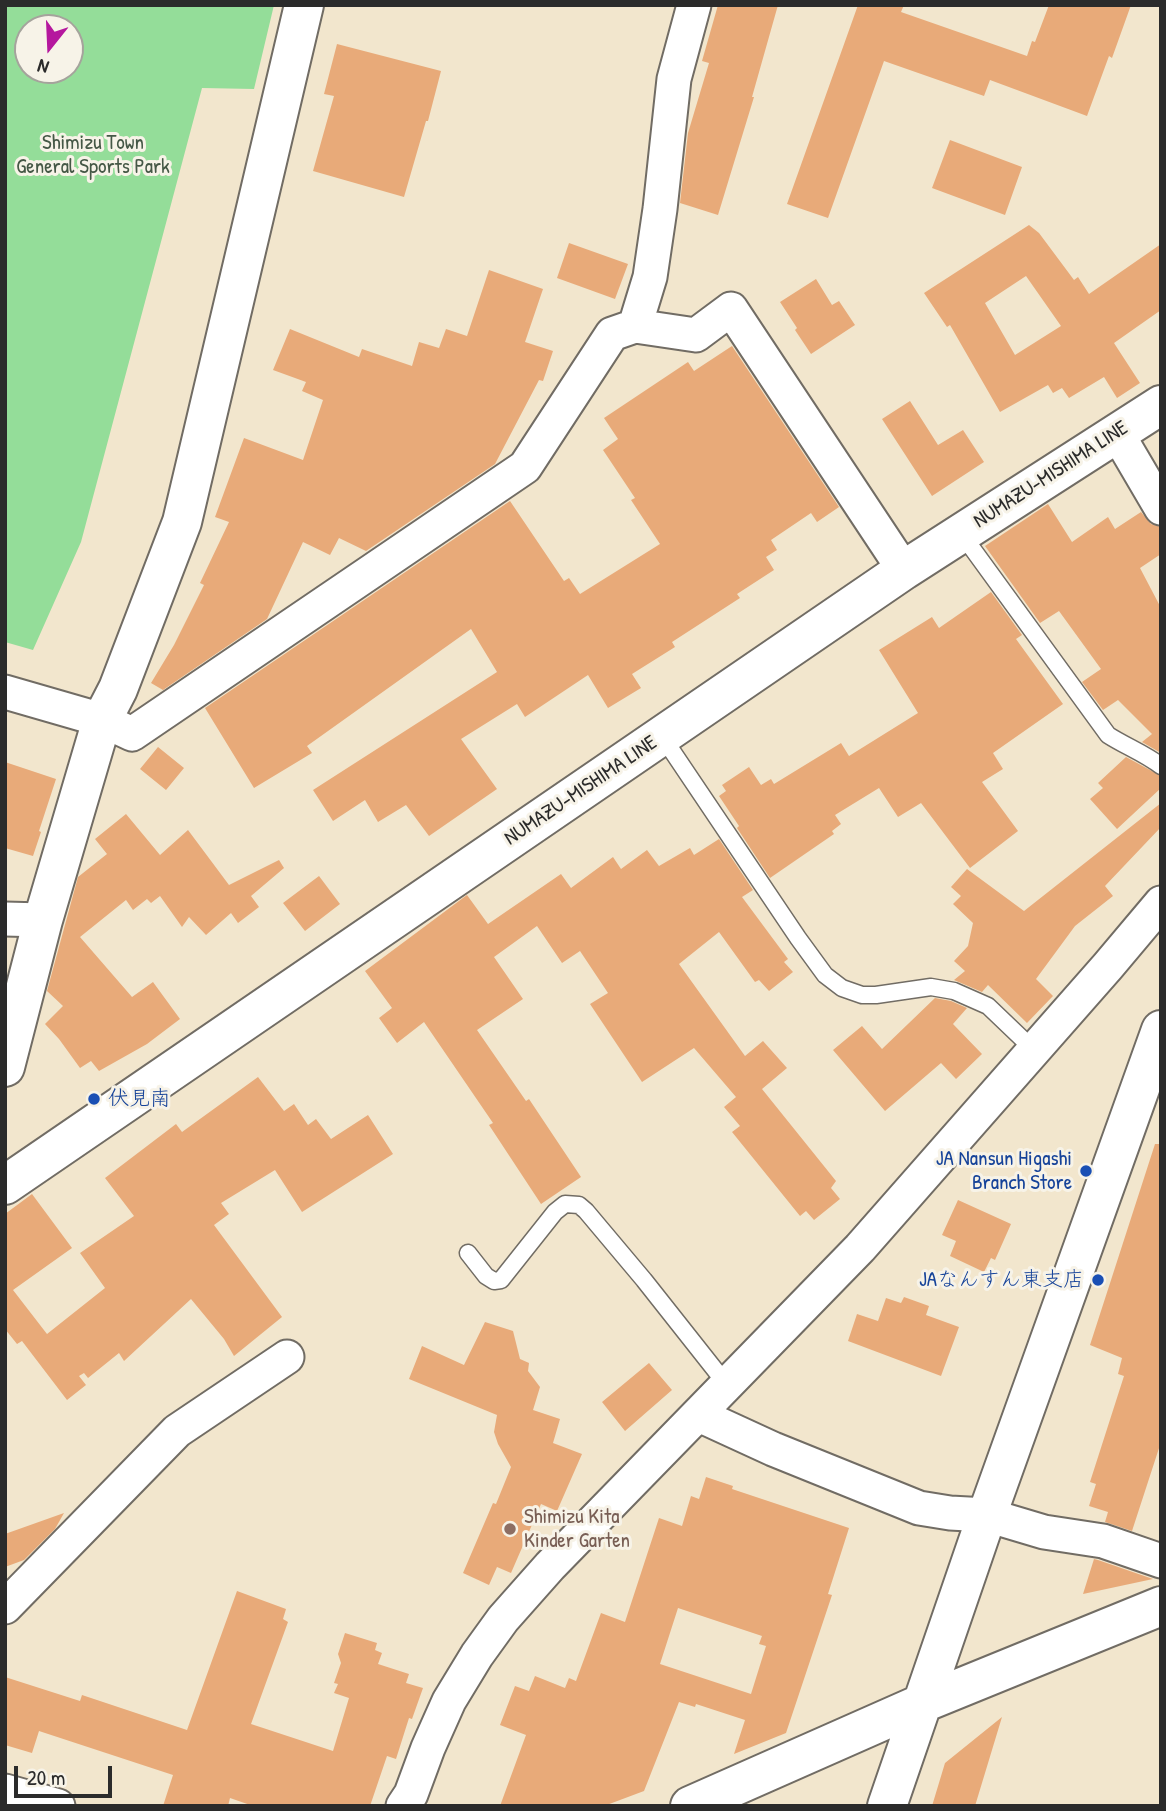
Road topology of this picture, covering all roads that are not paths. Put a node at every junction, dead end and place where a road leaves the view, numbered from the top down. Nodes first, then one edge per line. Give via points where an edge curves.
1 (304, 5) edge
2 (694, 5) edge
3 (635, 326) junction
4 (1161, 405) edge
5 (1117, 433) junction
6 (1161, 508) edge
7 (961, 533) junction
8 (904, 570) junction
9 (5, 692) edge
10 (102, 720) junction
11 (662, 736) junction
12 (1161, 766) edge
13 (1161, 903) edge
14 (5, 919) edge
15 (43, 919) junction
16 (1161, 1030) edge
17 (1034, 1050) junction
18 (5, 1067) edge
19 (5, 1185) edge
20 (468, 1253) dead end
21 (286, 1357) dead end
22 (727, 1385) junction
23 (699, 1415) junction
24 (987, 1515) junction
25 (1161, 1561) edge
26 (5, 1606) edge
27 (1161, 1606) edge
28 (923, 1703) junction
29 (5, 1791) edge
30 (58, 1806) edge
31 (403, 1806) edge
32 (690, 1806) edge
33 (887, 1806) edge

1 - 10 street via 182,522
2 - 3 street via 674,79 650,277
3 - 8 street via 696,335 731,309
3 - 10 street via 612,334 525,467 132,734
4 - 5 street, NUMAZU-MISHIMA LINE
5 - 6 street
5 - 7 street, NUMAZU-MISHIMA LINE
7 - 8 street, NUMAZU-MISHIMA LINE
7 - 12 lane via 1108,735
8 - 11 street, NUMAZU-MISHIMA LINE
9 - 10 street
10 - 15 street
11 - 17 lane via 825,975 862,995 930,987 954,991 988,1006
11 - 19 street, NUMAZU-MISHIMA LINE
13 - 17 street
14 - 15 street
15 - 18 street
16 - 24 street
17 - 22 street via 860,1248
20 - 22 lane via 486,1276 501,1280 555,1212 565,1204 579,1205
21 - 26 street via 177,1431
22 - 23 street
23 - 24 street via 919,1508
23 - 31 street via 503,1619 449,1702
24 - 25 street via 1044,1532 1103,1541
24 - 28 street
27 - 28 street
28 - 32 street
28 - 33 street
29 - 30 street

